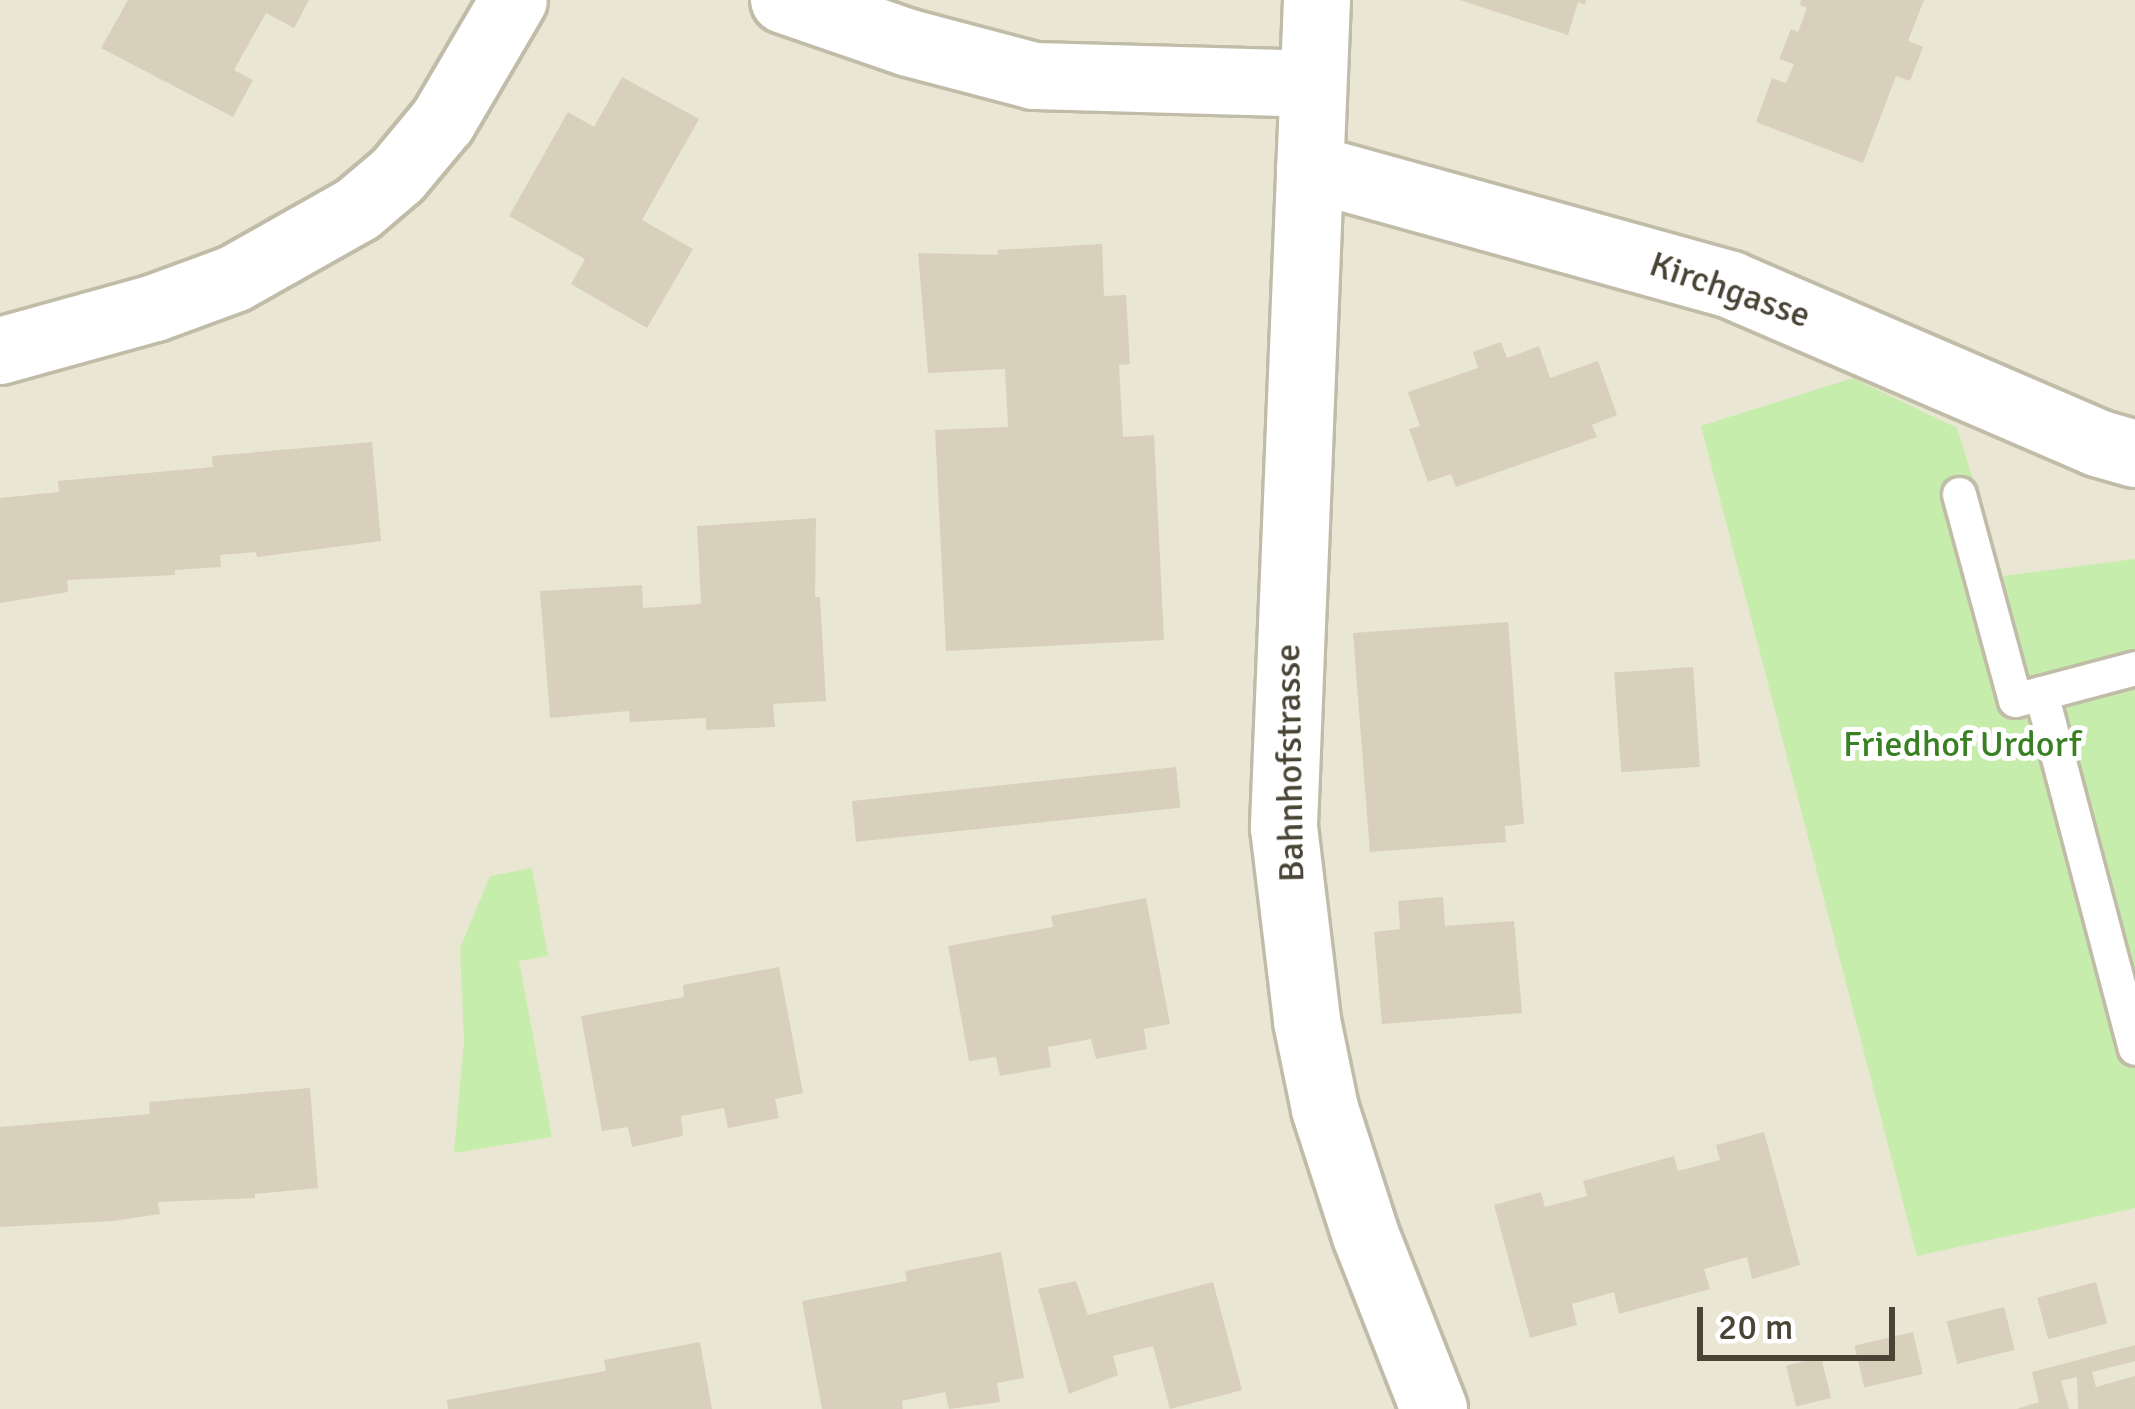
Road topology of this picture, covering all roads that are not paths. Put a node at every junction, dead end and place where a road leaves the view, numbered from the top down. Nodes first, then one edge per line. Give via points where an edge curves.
1 (514, 0) edge
2 (784, 0) edge
3 (1317, 0) edge
4 (1312, 84) junction
5 (1310, 168) junction
6 (0, 351) edge
7 (2135, 454) edge
8 (1959, 494) dead end
9 (2135, 668) edge
10 (2041, 693) junction
11 (2135, 1048) edge
12 (1434, 1409) edge

1 - 6 street via 443,121 358,209 234,279
2 - 4 street via 1034,76
3 - 4 street, Bahnhofstrasse
4 - 5 street, Bahnhofstrasse
5 - 7 street, Kirchgasse via 1731,285
5 - 12 street, Bahnhofstrasse via 1284,827 1325,1109
8 - 10 lane via 2015,700
9 - 10 lane
10 - 11 lane

